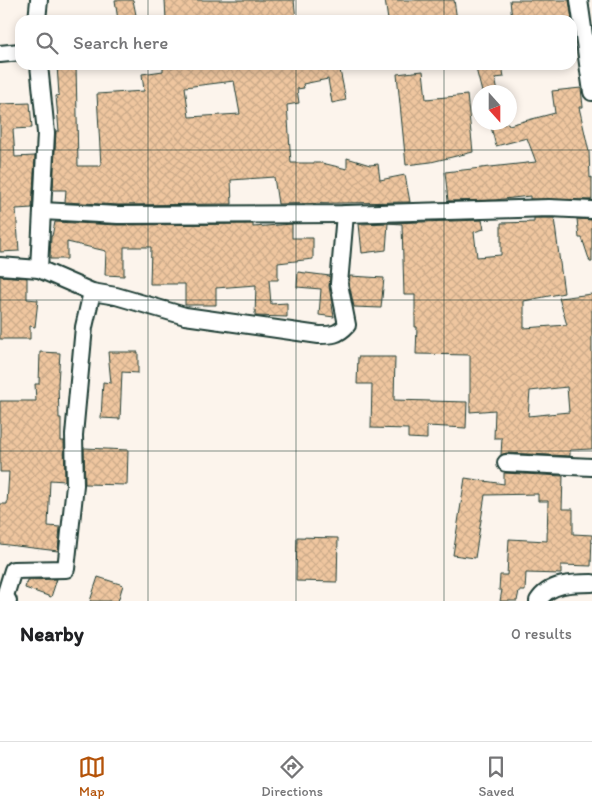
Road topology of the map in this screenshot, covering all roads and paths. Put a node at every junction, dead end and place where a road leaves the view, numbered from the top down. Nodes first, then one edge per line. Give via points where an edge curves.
1 (39, 0) edge
2 (579, 0) edge
3 (38, 15) edge
4 (15, 52) edge
5 (0, 54) edge
6 (40, 70) edge
7 (592, 92) edge
8 (592, 210) edge
9 (42, 211) junction
10 (345, 214) junction
11 (0, 266) edge
12 (39, 269) junction
13 (92, 292) junction
14 (506, 462) dead end
15 (592, 467) edge
16 (592, 583) edge
17 (8, 601) edge
18 (538, 601) edge

1 - 3 street
2 - 7 street
4 - 5 street
6 - 9 street via 46,133
8 - 10 street via 549,208
9 - 10 street via 118,215
9 - 12 street
10 - 13 street via 339,284 347,325 334,335 185,316
11 - 12 street
12 - 13 street
13 - 17 street via 84,327 74,435 75,485 66,569 13,570 5,596
14 - 15 street
16 - 18 street via 557,585

